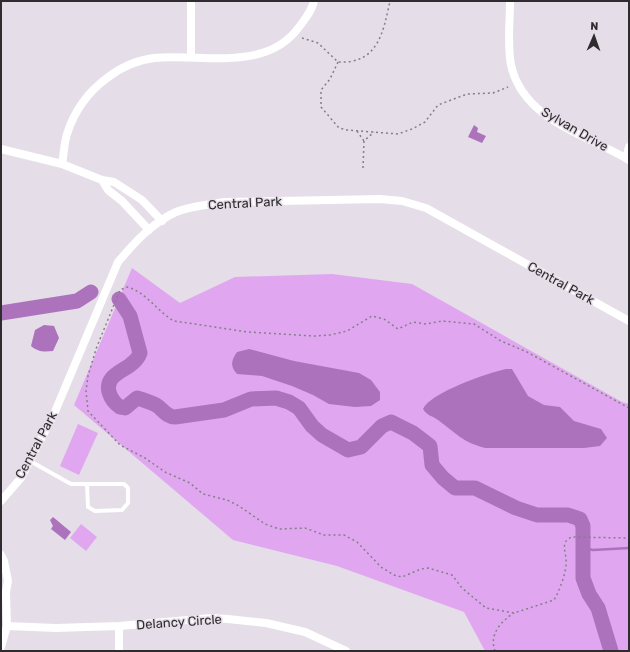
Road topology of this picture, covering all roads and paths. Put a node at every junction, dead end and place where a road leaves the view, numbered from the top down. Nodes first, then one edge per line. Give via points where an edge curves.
1 (191, 1) edge
2 (314, 1) edge
3 (390, 1) edge
4 (510, 1) edge
5 (302, 38) dead end
6 (191, 57) junction
7 (338, 62) junction
8 (508, 87) dead end
9 (357, 130) junction
10 (374, 132) junction
11 (364, 141) junction
12 (629, 148) edge
13 (1, 149) edge
14 (627, 159) edge
15 (62, 164) junction
16 (363, 168) dead end
17 (102, 180) junction
18 (162, 221) junction
19 (149, 230) junction
20 (629, 321) edge
21 (629, 408) edge
22 (30, 461) junction
23 (87, 484) junction
24 (1, 501) edge
25 (629, 538) edge
26 (1, 555) edge
27 (3, 590) edge
28 (514, 613) junction
29 (7, 626) junction
30 (119, 626) junction
31 (1, 647) edge
32 (119, 651) edge
33 (346, 651) edge
34 (495, 651) edge

1 - 6 street
2 - 6 street via 295,32 272,50 244,57
3 - 7 path via 374,50 358,59
4 - 14 street, Sylvan Drive via 512,66 516,82 528,99 543,114
5 - 7 path via 318,43
6 - 15 street via 153,58 132,64 97,85 80,105 67,134
7 - 9 path via 321,90 321,107 339,128
8 - 10 path via 493,93 467,94 438,104 425,122 398,134
9 - 10 path
9 - 11 path
10 - 11 path
11 - 16 path
12 - 14 street
13 - 15 street
15 - 17 street
17 - 18 street via 114,182 129,191 142,200
17 - 19 street via 108,190
18 - 19 street, Central Park
18 - 20 street, Central Park via 176,212 224,202 380,199 402,201 426,208
19 - 22 street, Central Park via 118,262 54,414
21 - 28 path via 527,352 501,341 474,324 442,320 426,324 413,322 398,329 384,319 372,316 347,331 330,335 248,332 174,321 163,315 132,288 120,290 96,349 86,391 88,411 120,446 190,483 203,494 239,506 265,524 279,529 305,528 324,535 344,536 357,542 382,567 394,575 402,577 428,568 438,570 452,575 462,588 486,608
22 - 23 lane via 71,484
22 - 24 street, Central Park via 21,478
23 - 23 lane via 124,484 128,488 128,503 122,510 95,511 88,507
25 - 28 path via 571,537 565,542 565,569 554,600
26 - 27 street via 8,581
27 - 29 street
28 - 34 path via 495,632 492,639
29 - 30 street, Delancy Circle
29 - 31 street
30 - 32 street
30 - 33 street, Delancy Circle via 211,618 245,620 304,632

